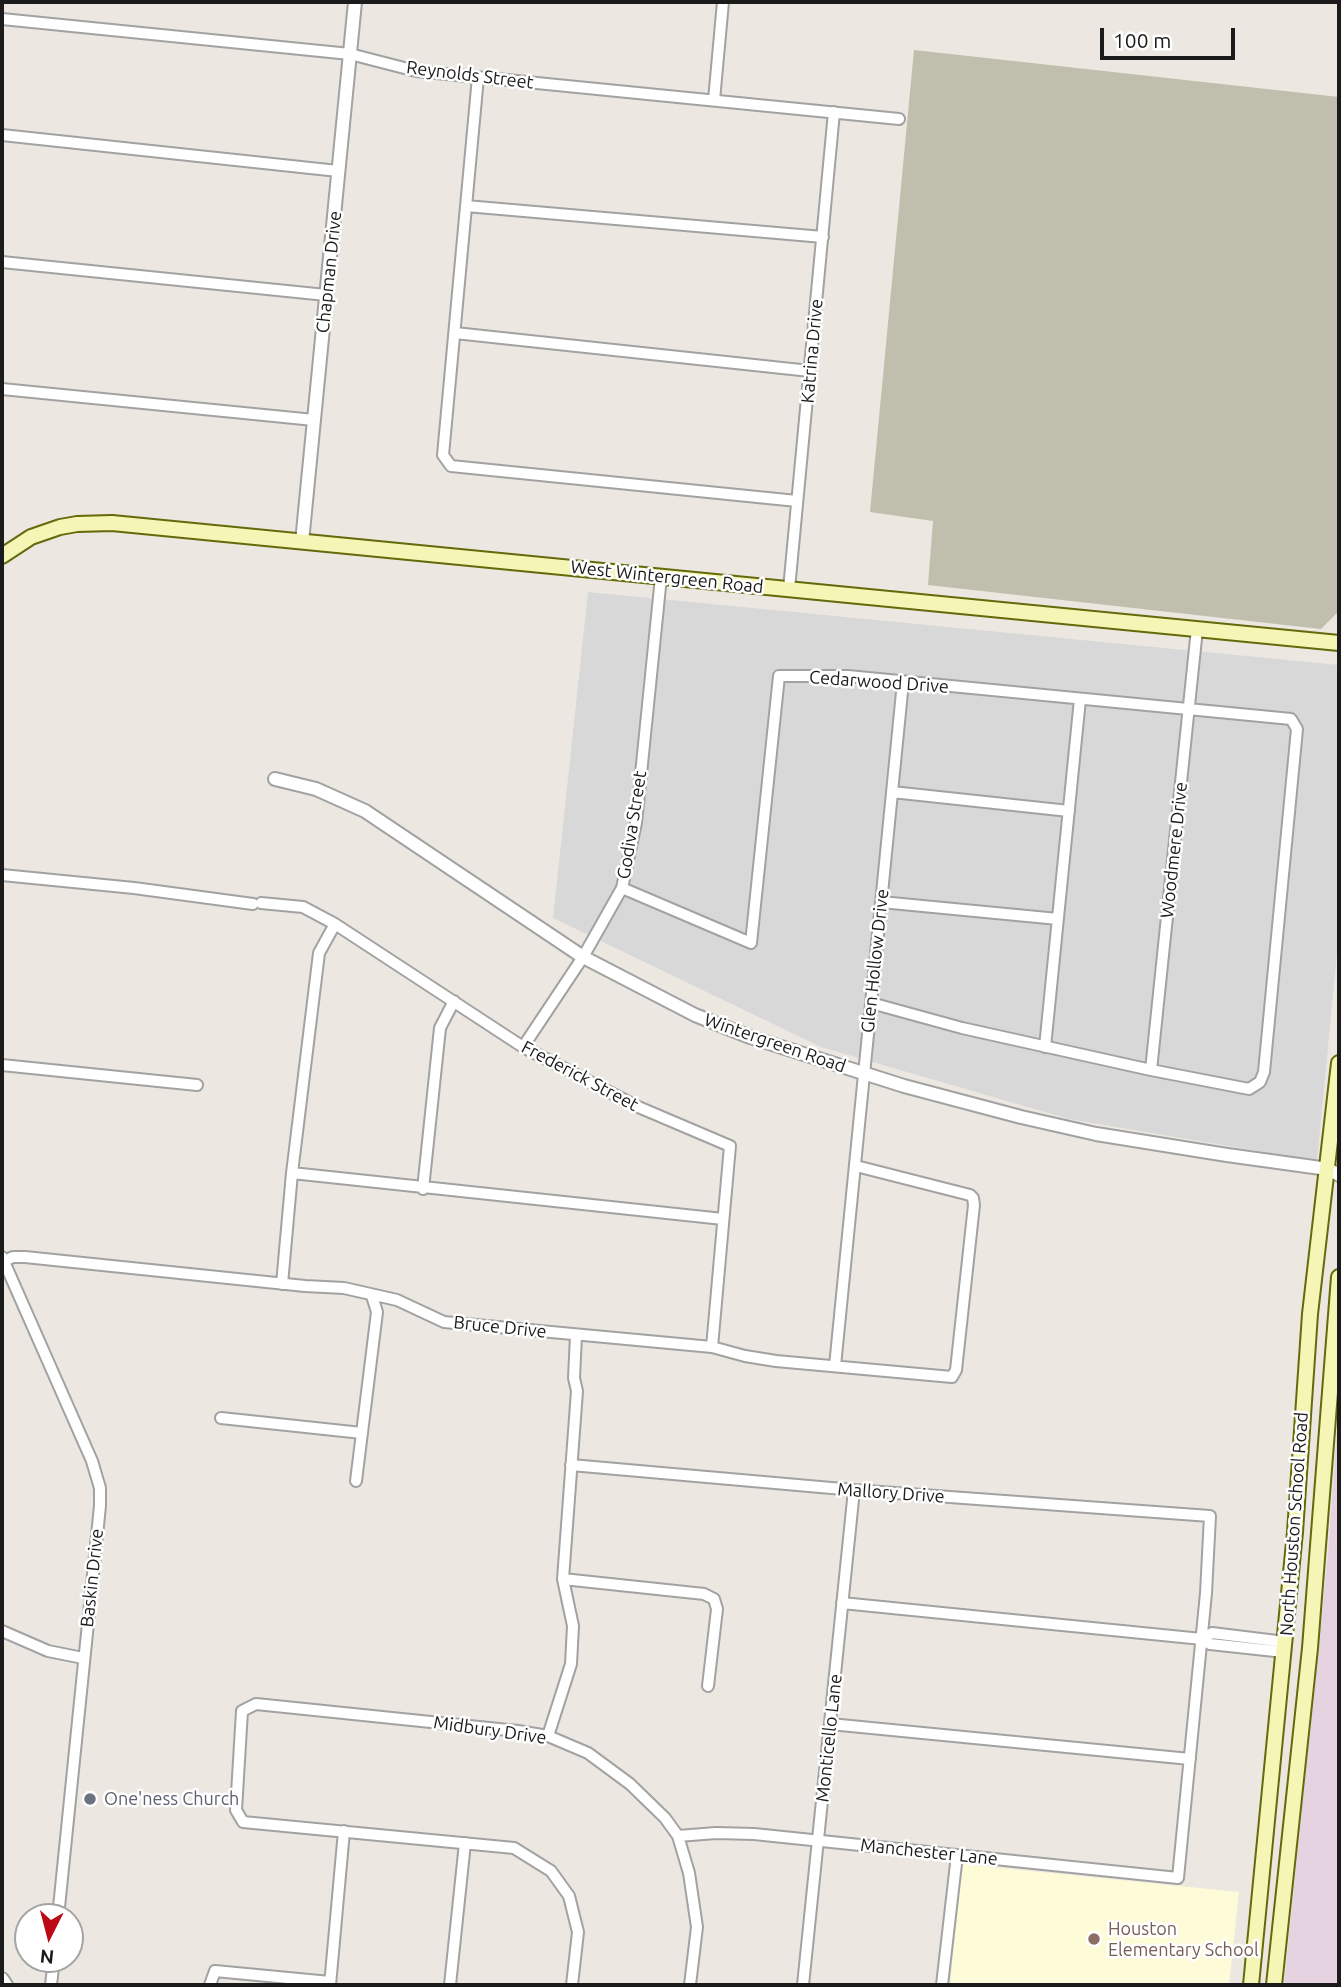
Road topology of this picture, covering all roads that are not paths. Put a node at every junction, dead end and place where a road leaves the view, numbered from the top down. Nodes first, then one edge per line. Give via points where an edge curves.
1 (355, 2) edge
2 (723, 2) edge
3 (2, 19) edge
4 (350, 54) junction
5 (478, 77) junction
6 (714, 100) junction
7 (834, 112) junction
8 (899, 119) dead end
9 (2, 135) edge
10 (338, 171) junction
11 (466, 206) junction
12 (822, 237) junction
13 (2, 262) edge
14 (326, 295) junction
15 (454, 333) junction
16 (810, 371) junction
17 (2, 389) edge
18 (314, 419) junction
19 (797, 501) junction
20 (302, 542) junction
21 (2, 556) edge
22 (661, 577) junction
23 (789, 589) junction
24 (1197, 629) junction
25 (1339, 643) edge
26 (904, 682) junction
27 (1080, 699) junction
28 (1188, 708) junction
29 (275, 779) dead end
30 (892, 792) junction
31 (1069, 811) junction
32 (2, 875) edge
33 (622, 888) junction
34 (881, 902) junction
35 (1058, 919) junction
36 (335, 924) junction
37 (583, 957) junction
38 (454, 1001) junction
39 (871, 1003) junction
40 (1045, 1046) junction
41 (523, 1047) junction
42 (1339, 1063) edge
43 (2, 1065) edge
44 (1151, 1070) junction
45 (863, 1073) junction
46 (197, 1086) dead end
47 (856, 1166) junction
48 (1334, 1172) edge
49 (292, 1173) junction
50 (423, 1189) junction
51 (723, 1219) junction
52 (4, 1266) edge
53 (1339, 1277) edge
54 (282, 1284) junction
55 (372, 1296) junction
56 (576, 1335) junction
57 (712, 1347) junction
58 (835, 1366) junction
59 (221, 1418) dead end
60 (362, 1433) junction
61 (571, 1465) junction
62 (356, 1482) dead end
63 (854, 1490) junction
64 (563, 1579) junction
65 (842, 1603) junction
66 (2, 1631) edge
67 (1202, 1639) junction
68 (1285, 1647) junction
69 (1310, 1648) junction
70 (83, 1658) junction
71 (708, 1686) dead end
72 (830, 1724) junction
73 (548, 1737) junction
74 (1190, 1759) junction
75 (344, 1831) junction
76 (678, 1836) junction
77 (819, 1841) junction
78 (464, 1843) junction
79 (957, 1855) junction
80 (59, 1903) edge
81 (2, 1979) edge
82 (330, 1983) edge
83 (6, 1985) edge
84 (210, 1985) edge
85 (450, 1985) edge
86 (572, 1985) edge
87 (690, 1985) edge
88 (803, 1985) edge
89 (942, 1985) edge
90 (1251, 1985) edge
91 (1274, 1985) edge

1 - 4 street, Chapman Drive
2 - 6 street
3 - 4 street, Reynolds Street
4 - 5 street, Reynolds Street via 416,71
4 - 10 street, Chapman Drive
5 - 6 street, Reynolds Street
5 - 11 street
6 - 7 street, Reynolds Street
7 - 8 street, Reynolds Street
7 - 12 street, Katrina Drive
9 - 10 street
10 - 14 street, Chapman Drive
11 - 12 street
11 - 15 street
12 - 16 street, Katrina Drive
13 - 14 street
14 - 18 street, Chapman Drive
15 - 16 street
15 - 19 street via 443,455 451,466
16 - 19 street, Katrina Drive
17 - 18 street
18 - 20 street, Chapman Drive
19 - 23 street, Katrina Drive
20 - 21 main road, West Wintergreen Road via 112,523 77,524 31,537
20 - 22 main road, West Wintergreen Road
22 - 23 main road, West Wintergreen Road
22 - 33 street, Godiva Street via 636,823
23 - 24 main road, West Wintergreen Road
24 - 25 main road, West Wintergreen Road
24 - 28 street, Woodmere Drive
26 - 27 street, Cedarwood Drive
26 - 30 street, Glen Hollow Drive
26 - 33 street, Cedarwood Drive via 779,676 751,943
27 - 28 street, Cedarwood Drive
27 - 31 street
28 - 44 street, Woodmere Drive
28 - 44 street, Cedarwood Drive via 1291,719 1297,729 1264,1072 1260,1082 1249,1089
29 - 37 street, Wintergreen Road via 316,789 365,811
30 - 31 street
30 - 34 street, Glen Hollow Drive
31 - 35 street
32 - 36 street, Frederick Street via 303,907
33 - 37 street, Godiva Street
34 - 35 street
34 - 39 street, Glen Hollow Drive
35 - 40 street
36 - 38 street, Frederick Street
36 - 49 street via 319,953
37 - 41 street, Godiva Street
37 - 45 street, Wintergreen Road via 695,1015
38 - 41 street, Frederick Street
38 - 50 street via 440,1028
39 - 40 street
39 - 45 street, Glen Hollow Drive
40 - 44 street
41 - 51 street, Frederick Street via 636,1106 730,1146
42 - 48 main road, North Houston School Road
43 - 46 street
45 - 47 street, Glen Hollow Drive
45 - 48 street, Wintergreen Road via 1096,1134
47 - 58 street, Glen Hollow Drive
47 - 58 street, Bruce Drive via 970,1195 974,1205 952,1377
48 - 68 main road, North Houston School Road via 1311,1314
49 - 50 street
49 - 54 street
50 - 51 street
51 - 57 street, Frederick Street
52 - 54 street, Bruce Drive via 13,1257 25,1257
52 - 70 street, Baskin Drive via 98,1478 100,1506
53 - 69 main road, North Houston School Road
54 - 55 street, Bruce Drive via 364,1291
55 - 56 street, Bruce Drive via 397,1300 444,1322
55 - 60 street via 377,1312
56 - 57 street, Bruce Drive
56 - 61 street
57 - 58 street, Bruce Drive via 755,1358
59 - 60 street
60 - 62 street
61 - 63 street, Mallory Drive
61 - 64 street
63 - 65 street, Monticello Lane
63 - 67 street, Mallory Drive via 1210,1516
64 - 71 street via 704,1594 714,1599 717,1609
64 - 73 street via 573,1626 570,1664
65 - 67 street
65 - 72 street, Monticello Lane
66 - 70 street via 48,1651
67 - 68 street via 1212,1633
67 - 74 street
68 - 69 main road
68 - 90 main road, North Houston School Road
69 - 91 main road, North Houston School Road
70 - 80 street, Baskin Drive
72 - 74 street
72 - 77 street, Monticello Lane
73 - 75 street, Midbury Drive via 256,1704 242,1711 236,1810 243,1822
73 - 76 street, Midbury Drive via 588,1753 630,1784
74 - 79 street, Manchester Lane via 1178,1878
75 - 78 street
75 - 82 street
76 - 77 street, Manchester Lane via 754,1834
76 - 87 street, Midbury Drive via 697,1927
77 - 79 street, Manchester Lane
77 - 88 street, Monticello Lane
78 - 85 street
78 - 86 street via 514,1848 551,1871 569,1896 578,1933
79 - 89 street
81 - 83 street
82 - 84 street via 215,1971

